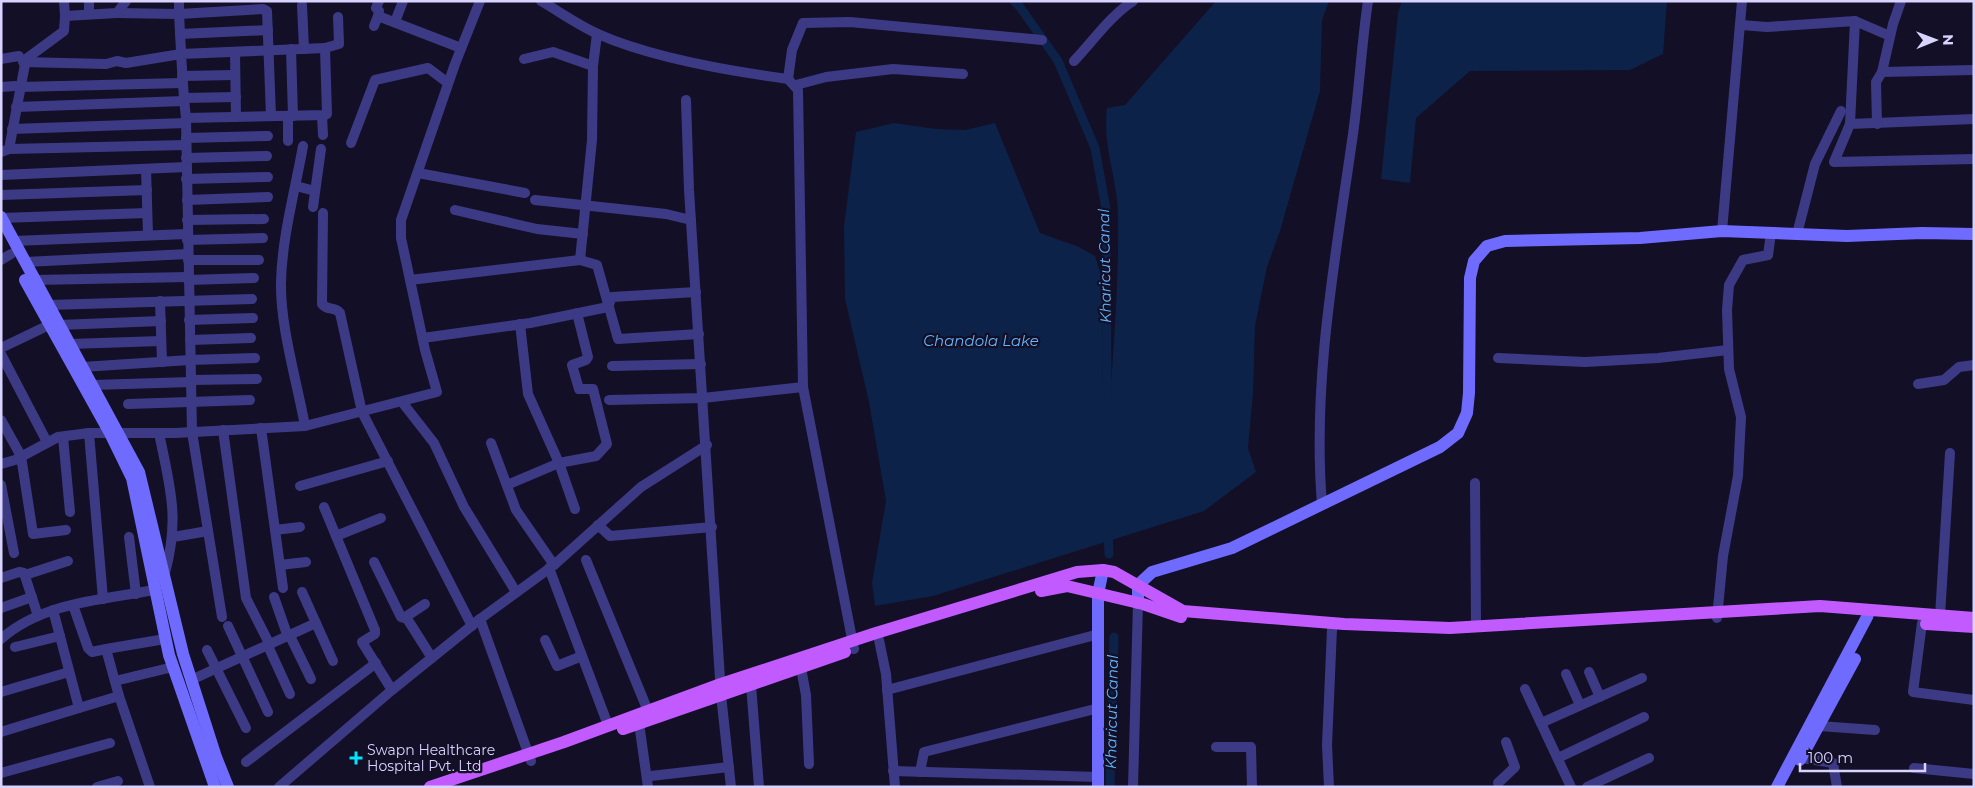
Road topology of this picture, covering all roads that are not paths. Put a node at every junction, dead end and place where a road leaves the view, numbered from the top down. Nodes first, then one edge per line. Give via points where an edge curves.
1 (64, 1) edge
2 (89, 1) edge
3 (126, 1) edge
4 (179, 1) edge
5 (379, 1) edge
6 (402, 1) edge
7 (480, 1) edge
8 (541, 1) edge
9 (1133, 1) edge
10 (1368, 1) edge
11 (1742, 1) edge
12 (1901, 1) edge
13 (302, 5) dead end
14 (116, 13) junction
15 (90, 14) junction
16 (180, 14) junction
17 (65, 16) junction
18 (378, 16) junction
19 (338, 17) dead end
20 (1855, 21) junction
21 (395, 22) junction
22 (1740, 25) junction
23 (374, 26) dead end
24 (268, 30) junction
25 (180, 34) junction
26 (597, 34) junction
27 (1890, 36) junction
28 (1042, 40) dead end
29 (304, 48) junction
30 (325, 48) junction
31 (461, 48) junction
32 (291, 49) junction
33 (268, 50) junction
34 (234, 52) junction
35 (181, 54) junction
36 (1, 59) edge
37 (21, 59) junction
38 (524, 59) dead end
39 (1074, 61) dead end
40 (593, 66) junction
41 (1974, 70) edge
42 (1882, 72) junction
43 (963, 74) dead end
44 (235, 75) junction
45 (182, 80) junction
46 (792, 82) junction
47 (448, 83) junction
48 (17, 86) junction
49 (1, 87) edge
50 (236, 97) junction
51 (184, 100) junction
52 (686, 100) dead end
53 (16, 107) junction
54 (1841, 111) dead end
55 (271, 116) junction
56 (291, 116) junction
57 (322, 116) junction
58 (236, 117) junction
59 (1974, 119) edge
60 (186, 120) junction
61 (1850, 124) junction
62 (1877, 124) junction
63 (12, 129) junction
64 (322, 135) dead end
65 (268, 136) dead end
66 (288, 141) dead end
67 (186, 142) junction
68 (350, 142) dead end
69 (303, 146) dead end
70 (321, 149) dead end
71 (5, 151) edge
72 (267, 156) dead end
73 (1974, 159) edge
74 (186, 163) junction
75 (146, 169) junction
76 (418, 173) junction
77 (1, 175) edge
78 (268, 177) dead end
79 (186, 179) junction
80 (296, 186) junction
81 (147, 190) junction
82 (315, 191) junction
83 (525, 193) dead end
84 (1, 195) edge
85 (268, 197) dead end
86 (187, 200) junction
87 (535, 200) dead end
88 (586, 205) junction
89 (313, 206) dead end
90 (455, 210) dead end
91 (147, 212) junction
92 (323, 213) dead end
93 (1, 218) edge
94 (264, 219) dead end
95 (187, 220) junction
96 (691, 220) junction
97 (1722, 231) junction
98 (1771, 233) junction
99 (583, 234) junction
100 (1797, 234) junction
101 (1974, 234) edge
102 (1, 235) edge
103 (148, 235) junction
104 (187, 237) junction
105 (263, 238) dead end
106 (14, 240) junction
107 (6, 257) edge
108 (188, 257) junction
109 (259, 260) dead end
110 (580, 260) junction
111 (25, 262) junction
112 (188, 278) junction
113 (254, 278) dead end
114 (35, 280) junction
115 (410, 280) junction
116 (696, 292) junction
117 (252, 299) dead end
118 (189, 301) junction
119 (160, 302) junction
120 (48, 305) junction
121 (608, 306) junction
122 (577, 313) junction
123 (253, 318) dead end
124 (189, 320) junction
125 (161, 321) junction
126 (520, 324) junction
127 (54, 325) junction
128 (699, 334) junction
129 (251, 338) dead end
130 (422, 338) junction
131 (190, 340) junction
132 (161, 342) junction
133 (70, 344) junction
134 (1, 348) edge
135 (1728, 350) junction
136 (1, 354) edge
137 (255, 358) dead end
138 (1498, 358) dead end
139 (190, 360) junction
140 (162, 362) junction
141 (701, 364) junction
142 (1974, 365) edge
143 (612, 366) dead end
144 (82, 367) junction
145 (256, 379) dead end
146 (191, 381) junction
147 (1918, 384) dead end
148 (93, 385) junction
149 (802, 387) junction
150 (704, 398) junction
151 (250, 400) dead end
152 (608, 400) dead end
153 (191, 402) junction
154 (402, 402) junction
155 (128, 404) dead end
156 (362, 412) junction
157 (1, 420) edge
158 (305, 426) junction
159 (260, 428) junction
160 (223, 430) junction
161 (192, 432) junction
162 (89, 433) junction
163 (115, 433) junction
164 (159, 433) junction
165 (63, 437) junction
166 (47, 442) junction
167 (491, 443) dead end
168 (707, 445) junction
169 (1950, 454) dead end
170 (21, 456) junction
171 (388, 462) junction
172 (559, 463) junction
173 (1, 464) edge
174 (1475, 483) dead end
175 (1, 485) edge
176 (507, 485) junction
177 (300, 486) dead end
178 (1322, 504) junction
179 (324, 507) dead end
180 (575, 509) dead end
181 (70, 512) dead end
182 (382, 518) dead end
183 (598, 525) junction
184 (300, 527) dead end
185 (712, 528) junction
186 (66, 530) dead end
187 (275, 530) junction
188 (208, 531) junction
189 (336, 536) junction
190 (129, 537) dead end
191 (173, 537) junction
192 (14, 553) dead end
193 (586, 560) dead end
194 (68, 562) dead end
195 (306, 562) dead end
196 (374, 562) dead end
197 (280, 565) junction
198 (551, 567) junction
199 (1103, 570) junction
200 (165, 573) junction
201 (26, 575) junction
202 (1, 578) edge
203 (1138, 585) junction
204 (283, 588) dead end
205 (154, 590) junction
206 (302, 592) dead end
207 (516, 592) junction
208 (136, 594) junction
209 (1098, 594) junction
210 (32, 597) junction
211 (274, 597) dead end
212 (103, 599) junction
213 (1138, 603) junction
214 (424, 604) dead end
215 (73, 605) junction
216 (1, 608) edge
217 (53, 610) junction
218 (1717, 614) junction
219 (1873, 615) junction
220 (38, 616) junction
221 (1940, 616) junction
222 (406, 617) junction
223 (1974, 618) edge
224 (316, 623) junction
225 (476, 623) junction
226 (1922, 623) junction
227 (1476, 626) junction
228 (1974, 627) edge
229 (1332, 629) junction
230 (1099, 634) junction
231 (60, 636) junction
232 (289, 637) junction
233 (1, 639) edge
234 (165, 639) junction
235 (545, 640) dead end
236 (878, 640) junction
237 (853, 645) junction
238 (269, 646) junction
239 (14, 647) dead end
240 (106, 650) junction
241 (207, 650) dead end
242 (582, 656) junction
243 (242, 657) junction
244 (432, 658) junction
245 (333, 661) dead end
246 (376, 663) junction
247 (173, 667) junction
248 (801, 668) junction
249 (216, 669) junction
250 (69, 672) junction
251 (1588, 672) dead end
252 (1566, 674) dead end
253 (1642, 678) dead end
254 (311, 679) dead end
255 (191, 680) junction
256 (115, 681) junction
257 (751, 685) junction
258 (1525, 689) dead end
259 (392, 690) junction
260 (721, 690) junction
261 (887, 690) junction
262 (1, 692) edge
263 (290, 694) dead end
264 (119, 696) junction
265 (1600, 697) junction
266 (1974, 700) edge
267 (1580, 705) junction
268 (78, 708) junction
269 (1099, 708) junction
270 (648, 711) junction
271 (268, 712) dead end
272 (1644, 717) dead end
273 (639, 723) junction
274 (1541, 723) junction
275 (608, 726) junction
276 (1819, 726) junction
277 (246, 728) dead end
278 (1875, 730) dead end
279 (1, 732) edge
280 (1506, 742) dead end
281 (110, 743) dead end
282 (1216, 747) dead end
283 (529, 757) junction
284 (1558, 758) junction
285 (1649, 758) dead end
286 (1802, 758) junction
287 (246, 762) dead end
288 (808, 764) dead end
289 (729, 767) junction
290 (1914, 768) dead end
291 (893, 771) junction
292 (920, 772) junction
293 (1, 773) edge
294 (1974, 774) edge
295 (651, 776) dead end
296 (118, 781) dead end
297 (1098, 782) edge
298 (1497, 786) edge
299 (97, 787) edge
300 (150, 787) edge
301 (215, 787) edge
302 (228, 787) edge
303 (279, 787) edge
304 (430, 787) edge
305 (454, 787) edge
306 (648, 787) edge
307 (731, 787) edge
308 (759, 787) edge
309 (895, 787) edge
310 (1133, 787) edge
311 (1252, 787) edge
312 (1329, 787) edge
313 (1571, 787) edge
314 (1587, 787) edge
315 (1776, 787) edge
316 (1786, 787) edge
317 (1837, 787) edge

1 - 17 street
2 - 15 street
3 - 14 street
4 - 16 street
5 - 18 street via 376,8
6 - 21 street
7 - 31 street
8 - 26 street
9 - 39 street via 1118,11
10 - 178 street via 1324,360 1318,460
11 - 22 street
12 - 27 street
13 - 29 street
14 - 15 street
14 - 16 street
15 - 17 street
16 - 24 street via 263,9 267,11
16 - 25 street
17 - 37 street via 64,31
18 - 21 street
18 - 23 street
19 - 30 street via 339,44
20 - 22 street via 1767,27
20 - 27 street
20 - 61 street
21 - 31 street
22 - 97 street
24 - 25 street
24 - 33 street
25 - 35 street
26 - 40 street
26 - 46 street via 690,62
27 - 42 street
28 - 46 street via 850,22 803,24 792,50
29 - 30 street
29 - 32 street
30 - 57 street via 328,111
31 - 47 street
32 - 33 street
32 - 56 street
33 - 34 street
33 - 55 street
34 - 35 street
34 - 44 street
35 - 37 street via 126,63
35 - 45 street
36 - 37 street
37 - 48 street
38 - 40 street via 553,52
40 - 88 street via 592,140
41 - 42 street
42 - 62 street via 1876,82
43 - 46 street via 893,69
44 - 45 street
44 - 50 street
45 - 48 street
45 - 51 street
46 - 149 street via 800,97
47 - 68 street via 428,68 375,80
47 - 76 street
48 - 49 street
48 - 53 street
50 - 51 street
50 - 58 street
51 - 53 street
51 - 60 street
52 - 96 street
53 - 63 street
54 - 100 street via 1815,164
55 - 56 street
55 - 58 street
56 - 57 street
56 - 66 street
57 - 64 street
58 - 60 street
59 - 62 street
60 - 63 street
60 - 67 street
61 - 62 street
61 - 73 street via 1834,162
63 - 71 street
65 - 67 street
67 - 71 street
67 - 74 street
69 - 80 street
70 - 82 street
72 - 74 street
74 - 75 street
74 - 79 street
75 - 77 street
75 - 81 street
76 - 83 street
76 - 115 street via 401,220 401,238
78 - 79 street
79 - 86 street
80 - 82 street
80 - 158 street via 281,283 285,325
81 - 84 street
81 - 91 street
82 - 89 street
85 - 86 street
86 - 95 street
87 - 88 street
88 - 96 street
88 - 99 street
90 - 99 street via 537,229
91 - 93 street
91 - 103 street
92 - 156 street via 322,304 340,312
93 - 106 street
94 - 95 street
95 - 104 street
96 - 116 street
97 - 98 street
97 - 178 street via 1640,238 1531,239 1487,246 1474,261 1470,278 1469,393 1458,433 1440,447
98 - 100 street
98 - 135 street via 1768,255 1743,260 1729,285
99 - 110 street
100 - 101 street
102 - 107 street
103 - 104 street
103 - 106 street
104 - 105 street
104 - 108 street
106 - 111 street
107 - 127 street
108 - 109 street
108 - 111 street
108 - 112 street
110 - 115 street
110 - 121 street via 597,265
111 - 114 street
112 - 113 street
112 - 114 street
112 - 118 street
114 - 120 street
115 - 130 street
116 - 121 street via 612,297
116 - 128 street
117 - 118 street
118 - 119 street
118 - 124 street
119 - 120 street
119 - 125 street
120 - 127 street
121 - 122 street
121 - 128 street via 618,339
122 - 126 street
122 - 172 street via 588,357 572,365 578,389 594,389 606,444 596,456
123 - 124 street
124 - 131 street
125 - 127 street
125 - 132 street
126 - 130 street
126 - 172 street via 528,394
127 - 133 street
127 - 134 street
127 - 163 street
128 - 141 street
129 - 131 street
130 - 154 street via 437,392
131 - 139 street
132 - 133 street
132 - 140 street
133 - 144 street
135 - 138 street via 1585,362
135 - 218 street via 1729,369 1741,417 1738,476 1723,556
136 - 166 street
137 - 139 street
139 - 140 street
139 - 146 street
140 - 144 street
141 - 143 street
141 - 150 street
142 - 147 street via 1959,367 1944,380
144 - 148 street
145 - 146 street
146 - 148 street
146 - 153 street
148 - 163 street
149 - 150 street
149 - 237 street
150 - 152 street
150 - 168 street
151 - 153 street
153 - 155 street
153 - 161 street
154 - 156 street
154 - 207 street via 434,443 464,507
156 - 158 street
156 - 171 street
157 - 170 street
158 - 159 street
159 - 160 street
159 - 187 street
160 - 161 street
160 - 238 street via 246,598
161 - 164 street
161 - 188 street
162 - 163 street
162 - 165 street
162 - 212 street
163 - 164 street
163 - 200 street via 139,472
163 - 205 street via 132,478
164 - 191 street via 174,511
165 - 166 street
165 - 181 street
166 - 170 street
167 - 176 street
168 - 183 street via 641,488
168 - 185 street
169 - 221 street
170 - 173 street
170 - 186 street via 33,534
171 - 177 street
171 - 225 street
172 - 176 street
172 - 180 street
174 - 227 street
175 - 192 street
176 - 198 street via 516,510
178 - 203 street via 1232,548 1152,572
179 - 189 street
182 - 189 street
183 - 185 street via 610,536
183 - 198 street
184 - 187 street
185 - 260 street
187 - 197 street
188 - 191 street
188 - 243 street via 225,621
189 - 246 street via 376,630 362,642
190 - 208 street
191 - 200 street
193 - 270 street
194 - 201 street
195 - 197 street
196 - 222 street via 401,617
197 - 204 street
198 - 207 street
198 - 242 street
199 - 203 main road
199 - 209 street
199 - 237 main road via 1077,572
200 - 255 street
201 - 202 street via 19,572
201 - 210 street
203 - 213 street
203 - 227 main road via 1184,611 1344,624
205 - 208 street
205 - 234 street
206 - 224 street
207 - 225 street
208 - 212 street
209 - 213 main road
209 - 230 street
209 - 236 main road via 1067,586 1037,592
210 - 216 street
210 - 220 street
211 - 232 street
212 - 215 street
213 - 229 main road via 1183,617
213 - 310 street
214 - 222 street
215 - 217 street
215 - 240 street via 88,648 92,652
217 - 220 street
217 - 231 street
218 - 219 main road
218 - 227 main road
218 - 229 main road via 1450,634
219 - 221 main road
219 - 226 main road
219 - 276 street
219 - 315 street
220 - 233 street
221 - 223 main road
222 - 244 street
224 - 232 street
224 - 245 street
225 - 244 street
225 - 283 street
226 - 228 main road
226 - 266 street via 1913,692
229 - 312 street via 1327,745
230 - 261 street
230 - 269 street
231 - 239 street
231 - 250 street
232 - 238 street
232 - 254 street
234 - 240 street
234 - 247 street
235 - 242 street via 557,666
236 - 237 main road
236 - 261 street
237 - 248 main road
237 - 260 main road
238 - 243 street
238 - 263 street
240 - 256 street
241 - 249 street
242 - 275 street
243 - 249 street
243 - 271 street
244 - 259 street
246 - 259 street
246 - 287 street
247 - 256 street
247 - 301 street
248 - 257 main road
248 - 288 street via 806,694
249 - 255 street
249 - 277 street
250 - 262 street
250 - 268 street
251 - 265 street
252 - 267 street
253 - 265 street
255 - 302 street
256 - 264 street
257 - 260 main road
257 - 308 street
258 - 274 street
259 - 303 street
260 - 270 main road
260 - 273 main road
260 - 289 street
261 - 291 street
264 - 268 street
264 - 300 street
265 - 267 street
267 - 274 street
268 - 279 street
269 - 292 street via 924,752
269 - 297 street
270 - 275 main road
272 - 284 street
273 - 283 main road
273 - 306 street
274 - 284 street
275 - 283 main road
276 - 278 street
276 - 286 street
280 - 298 street via 1515,767
281 - 293 street
282 - 311 street via 1251,747
283 - 304 main road
283 - 305 main road
284 - 313 street
285 - 314 street
286 - 316 street
286 - 317 street via 1833,763
289 - 295 street
289 - 307 street
290 - 294 street
291 - 292 street
291 - 309 street
292 - 297 street
296 - 299 street

